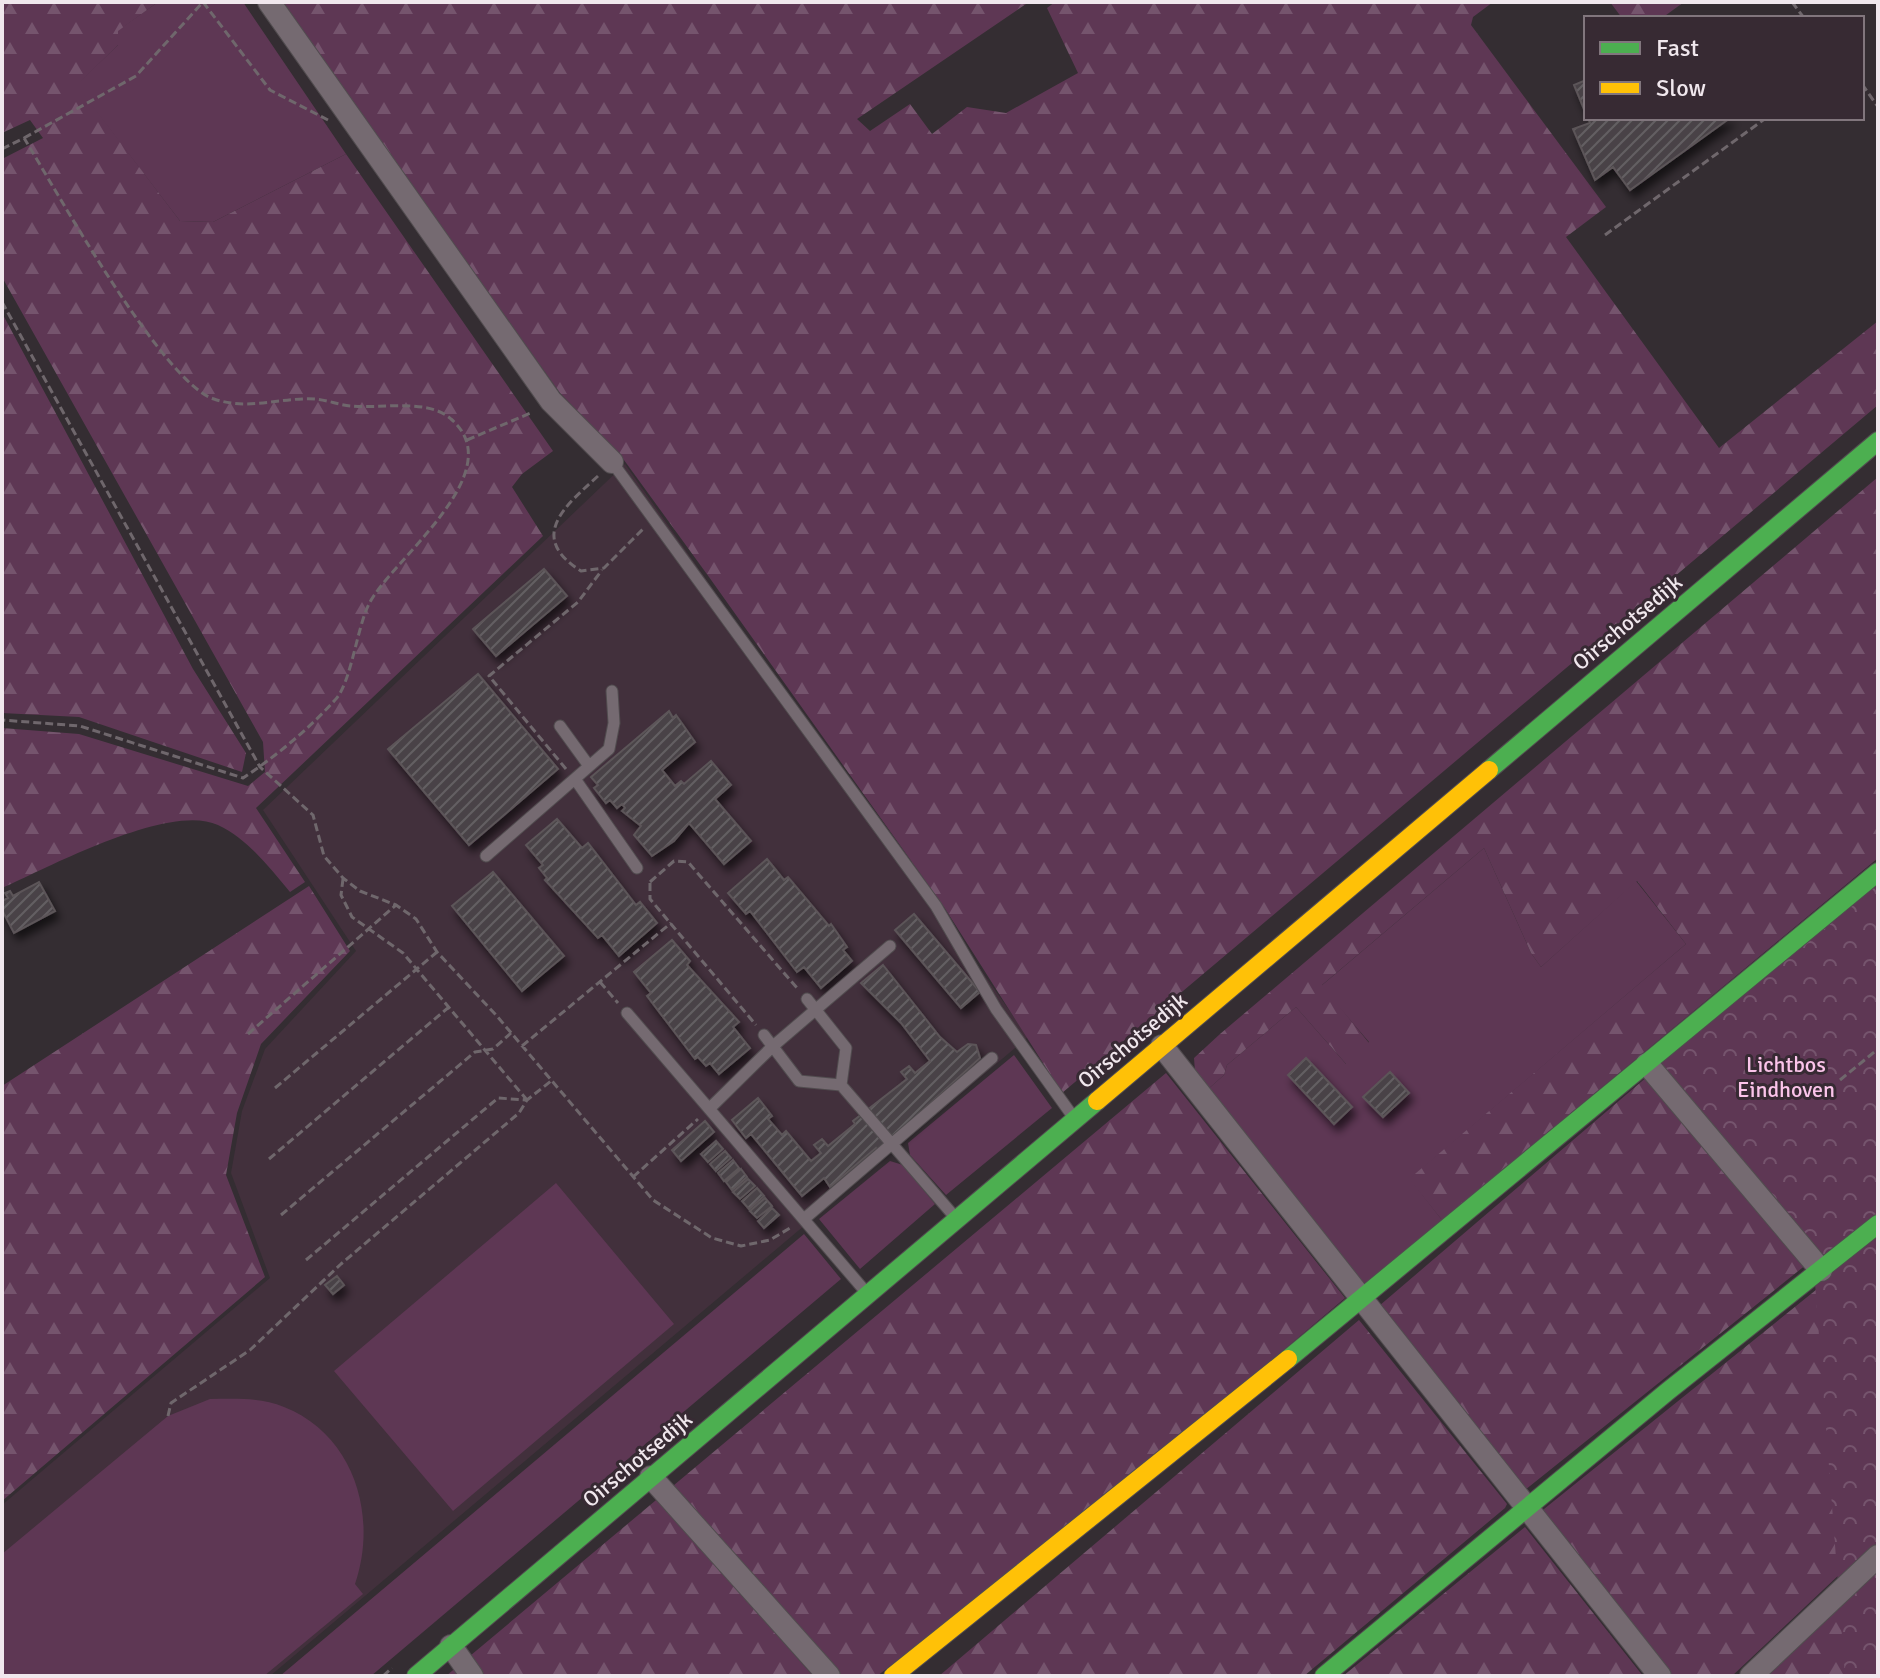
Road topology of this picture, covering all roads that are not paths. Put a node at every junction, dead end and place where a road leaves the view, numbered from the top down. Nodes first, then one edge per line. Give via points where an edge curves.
1 (269, 2) edge
2 (1878, 441) edge
3 (616, 467) joint
4 (612, 691) dead end
5 (560, 726) dead end
6 (589, 766) junction
7 (575, 779) junction
8 (486, 856) dead end
9 (637, 868) road end
10 (1878, 872) edge
11 (890, 946) dead end
12 (811, 1004) junction
13 (627, 1013) road end
14 (764, 1035) road end
15 (1162, 1046) junction
16 (772, 1047) junction
17 (992, 1058) dead end
18 (1647, 1064) junction
19 (841, 1085) junction
20 (709, 1109) junction
21 (1075, 1119) junction
22 (892, 1144) junction
23 (804, 1219) junction
24 (957, 1219) junction
25 (1878, 1224) edge
26 (1821, 1270) junction
27 (868, 1295) junction
28 (1362, 1299) junction
29 (651, 1477) junction
30 (1525, 1507) junction
31 (1878, 1556) edge
32 (451, 1646) junction
33 (416, 1676) edge
34 (472, 1676) edge
35 (829, 1676) edge
36 (893, 1676) edge
37 (1324, 1676) edge
38 (1660, 1676) edge
39 (1751, 1676) edge

1 - 3 street via 551,401
2 - 15 street, Oirschotsedijk
3 - 21 lane via 936,906 996,1009
4 - 6 lane via 609,749
5 - 6 lane
6 - 7 lane
7 - 8 lane
7 - 9 lane
10 - 18 street
11 - 12 lane
12 - 16 lane
12 - 19 lane via 846,1048
13 - 20 lane
14 - 16 lane
15 - 21 street, Oirschotsedijk
15 - 28 street
16 - 19 lane via 799,1081
16 - 20 lane
17 - 22 lane
18 - 26 street
18 - 28 street
19 - 22 lane
20 - 23 lane
21 - 24 street, Oirschotsedijk
22 - 23 lane
22 - 24 lane
23 - 27 lane
24 - 27 street, Oirschotsedijk
25 - 26 street
26 - 30 street
27 - 29 street, Oirschotsedijk
28 - 30 street
28 - 36 street
29 - 32 street, Oirschotsedijk
29 - 35 street
30 - 37 street
30 - 38 street
31 - 39 street
32 - 33 street, Oirschotsedijk
32 - 34 street

